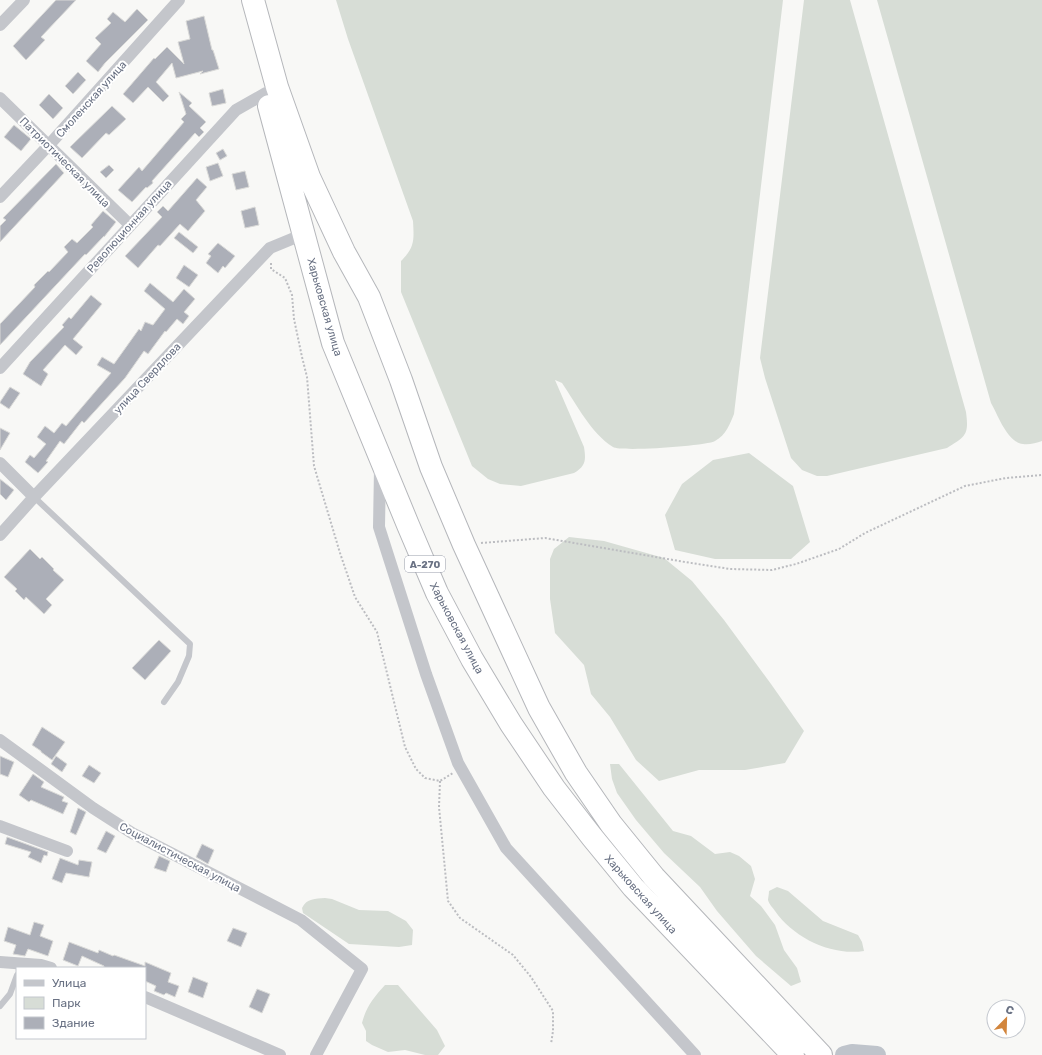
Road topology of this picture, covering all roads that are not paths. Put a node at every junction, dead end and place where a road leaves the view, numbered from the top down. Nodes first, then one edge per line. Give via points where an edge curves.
1 (24, 0) edge
2 (180, 0) edge
3 (241, 0) edge
4 (253, 0) edge
5 (0, 25) edge
6 (266, 93) junction
7 (0, 98) edge
8 (49, 145) junction
9 (0, 196) edge
10 (130, 226) junction
11 (304, 234) junction
12 (0, 368) edge
13 (380, 458) junction
14 (0, 463) edge
15 (34, 497) junction
16 (0, 535) edge
17 (164, 702) dead end
18 (0, 740) edge
19 (0, 826) edge
20 (67, 851) dead end
21 (0, 962) edge
22 (21, 966) edge
23 (48, 967) edge
24 (16, 978) edge
25 (146, 997) edge
26 (0, 1006) edge
27 (784, 1031) junction
28 (280, 1055) edge
29 (316, 1055) edge
30 (695, 1055) edge
31 (793, 1055) edge
32 (822, 1055) edge

1 - 5 street
2 - 8 street, Смоленская улица
3 - 6 highway, Харьковская улица / А-270
4 - 27 highway, Харьковская улица / А-270 via 277,87 309,177 344,252 369,297 464,545 539,708 576,773 603,811 654,877
6 - 10 street, Революционная улица via 236,110
6 - 11 highway, Харьковская улица / А-270
7 - 8 street, Патриотическая улица
8 - 9 street, Смоленская улица
8 - 10 street, Патриотическая улица
10 - 12 street, Революционная улица
11 - 13 highway, Харьковская улица / А-270 via 333,343
11 - 15 street, улица Свердлова via 270,248
13 - 27 highway, Харьковская улица / А-270 via 437,593 472,659 554,788 633,887
13 - 30 street via 379,527 426,674 461,768 506,848
14 - 15 street
15 - 16 street, улица Свердлова
15 - 17 lane via 190,644 189,656 178,682
18 - 29 street, Социалистическая улица via 93,808 132,833 301,920 362,969
19 - 20 street
21 - 22 street
22 - 23 street
24 - 26 lane via 10,994
25 - 28 street
27 - 31 highway, А-270
27 - 32 highway, А-270

